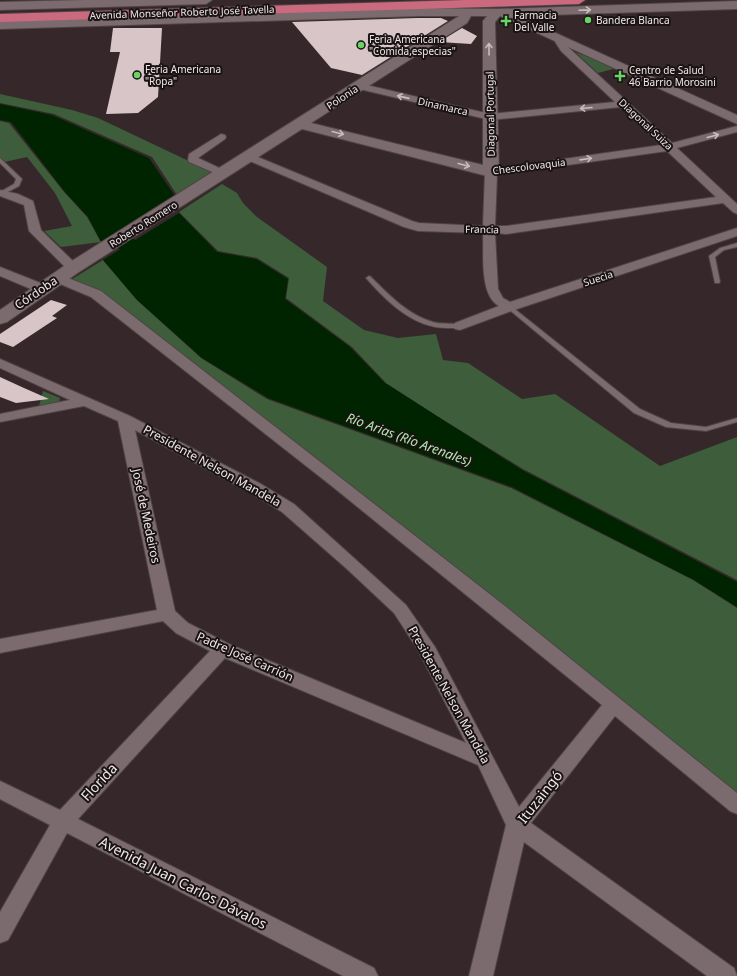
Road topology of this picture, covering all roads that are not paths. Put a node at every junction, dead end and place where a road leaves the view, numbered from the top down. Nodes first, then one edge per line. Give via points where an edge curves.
1 (579, 0) edge
2 (218, 2) edge
3 (723, 3) edge
4 (462, 4) edge
5 (737, 5) edge
6 (0, 6) edge
7 (369, 6) junction
8 (248, 7) junction
9 (87, 10) edge
10 (546, 11) junction
11 (420, 12) junction
12 (497, 13) junction
13 (0, 14) edge
14 (0, 18) edge
15 (0, 25) edge
16 (557, 37) junction
17 (358, 86) junction
18 (625, 104) junction
19 (737, 110) edge
20 (490, 117) junction
21 (737, 120) edge
22 (300, 124) junction
23 (737, 130) edge
24 (221, 137) dead end
25 (670, 147) junction
26 (249, 157) junction
27 (0, 160) edge
28 (492, 172) junction
29 (219, 177) junction
30 (1, 193) edge
31 (726, 199) junction
32 (737, 210) edge
33 (489, 230) junction
34 (737, 232) edge
35 (737, 245) edge
36 (73, 268) junction
37 (0, 271) edge
38 (58, 278) junction
39 (369, 278) dead end
40 (717, 282) dead end
41 (43, 288) junction
42 (509, 307) junction
43 (0, 318) edge
44 (460, 326) joint
45 (0, 363) edge
46 (86, 400) junction
47 (0, 418) edge
48 (125, 419) junction
49 (737, 420) edge
50 (167, 614) junction
51 (0, 646) edge
52 (222, 649) junction
53 (614, 703) junction
54 (485, 760) junction
55 (0, 789) edge
56 (737, 805) edge
57 (63, 821) junction
58 (517, 825) junction
59 (0, 933) edge
60 (366, 976) edge
61 (481, 976) edge
62 (726, 976) edge

1 - 4 highway, Avenida Monseñor Roberto José Tavella
2 - 8 highway, Avenida Monseñor Roberto José Tavella
2 - 8 highway
2 - 9 highway, Avenida Monseñor Roberto José Tavella
3 - 5 main road
10 -> 3 main road
4 - 7 highway, Avenida Monseñor Roberto José Tavella
4 - 8 highway, Avenida Monseñor Roberto José Tavella
4 - 11 main road
4 - 12 main road
4 - 17 main road, Polonia via 463,20
6 - 9 main road
7 - 9 highway, Avenida Monseñor Roberto José Tavella
7 - 11 highway
9 - 11 main road
9 - 13 highway, Avenida Monseñor Roberto José Tavella
9 - 14 highway, Avenida Monseñor Roberto José Tavella
9 - 15 main road
10 - 12 main road
10 - 19 main road via 542,15 543,19 550,24
12 - 16 main road
20 -> 12 main road, Diagonal Portugal via 489,21
16 - 18 street, Diagonal Suiza via 564,48
16 - 21 main road
20 -> 17 street, Dinamarca
17 - 22 main road, Polonia
18 -> 20 street, Dinamarca
18 - 25 street, Diagonal Suiza
20 - 28 main road, Diagonal Portugal
22 - 26 main road, Polonia
22 -> 28 main road, Chescolovaquia
25 -> 23 street, Chescolovaquia
24 - 29 street via 193,156 193,160
28 -> 25 street, Chescolovaquia
25 - 31 street, Diagonal Suiza
26 - 29 main road, Polonia
26 - 33 street, Francia via 408,224 418,227
27 - 30 lane via 19,179 17,185
28 - 33 street, Diagonal Portugal
29 - 36 main road, Roberto Romero
30 - 36 street via 29,203 35,231
31 - 32 street, Diagonal Suiza
31 - 33 street, Francia via 514,229
33 - 42 street, Diagonal Portugal via 492,289 497,300
34 - 42 street, Suecia
35 - 40 lane via 722,249 712,256
36 - 38 main road, Córdoba
37 - 41 street
38 - 41 main road, Córdoba
38 - 53 street via 96,294
39 - 44 lane via 404,312 437,326
41 - 43 main road, Córdoba
42 - 44 street, Suecia
42 - 49 lane via 637,411 669,425 706,429
45 - 46 street, Presidente Nelson Mandela
46 - 47 street
46 - 48 street, Presidente Nelson Mandela
48 - 50 street, José de Medeiros
48 - 54 street, Presidente Nelson Mandela via 288,508 400,609 426,648
50 - 51 street
50 - 52 street, Padre José Carrión via 182,628
52 - 54 street, Padre José Carrión
52 - 57 street, Florida
53 - 56 street
53 - 58 street, Ituzaingó
54 - 58 street, Presidente Nelson Mandela
55 - 57 street, Avenida Juan Carlos Dávalos
57 - 59 street, Florida
57 - 60 street, Avenida Juan Carlos Dávalos
58 - 61 street, Ituzaingó
58 - 62 street, Presidente Nelson Mandela

